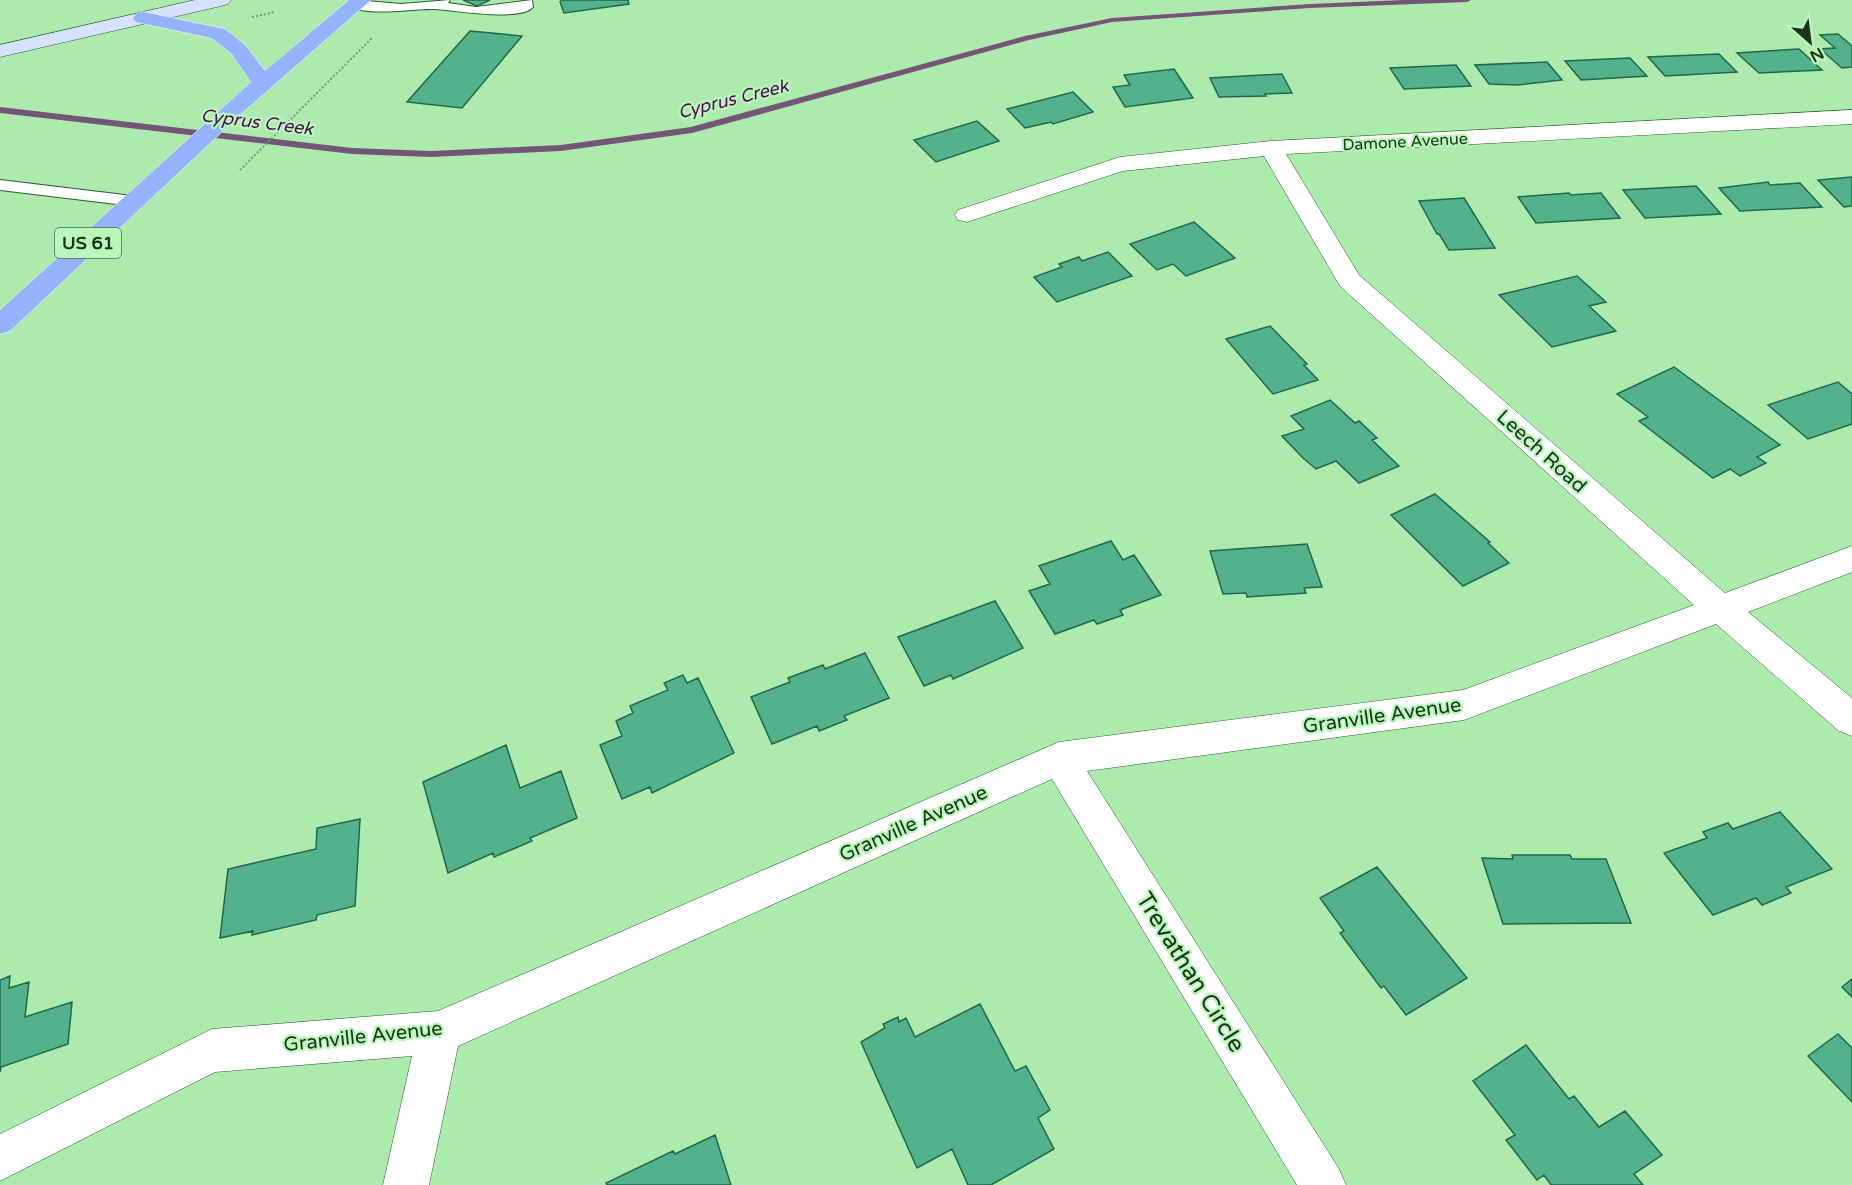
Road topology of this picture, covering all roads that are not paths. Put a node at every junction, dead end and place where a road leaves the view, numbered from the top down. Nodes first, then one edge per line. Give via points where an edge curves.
1 (221, 0) edge
2 (525, 0) edge
3 (358, 2) edge
4 (438, 3) edge
5 (143, 18) junction
6 (0, 51) edge
7 (262, 84) junction
8 (1852, 117) edge
9 (1271, 148) junction
10 (0, 185) edge
11 (133, 201) junction
12 (968, 215) dead end
13 (0, 325) edge
14 (1852, 559) edge
15 (1721, 609) junction
16 (1852, 720) edge
17 (1059, 758) junction
18 (439, 1032) junction
19 (0, 1158) edge
20 (406, 1185) edge
21 (1323, 1185) edge

1 - 5 main road
2 - 4 lane via 526,7 477,11
3 - 4 lane via 402,8
3 - 7 highway, US 61
5 - 6 main road
5 - 7 highway via 218,33 238,49
7 - 11 highway, US 61
8 - 9 street, Damone Avenue
9 - 12 street, Damone Avenue via 1120,164
9 - 15 street, Leech Road via 1349,280
10 - 11 lane
11 - 13 highway, US 61
14 - 15 street, Granville Avenue
15 - 16 street, Leech Road
15 - 17 street, Granville Avenue via 1464,705
17 - 18 street, Granville Avenue
17 - 21 street, Trevathan Circle
18 - 19 street, Granville Avenue via 212,1051
18 - 20 street

